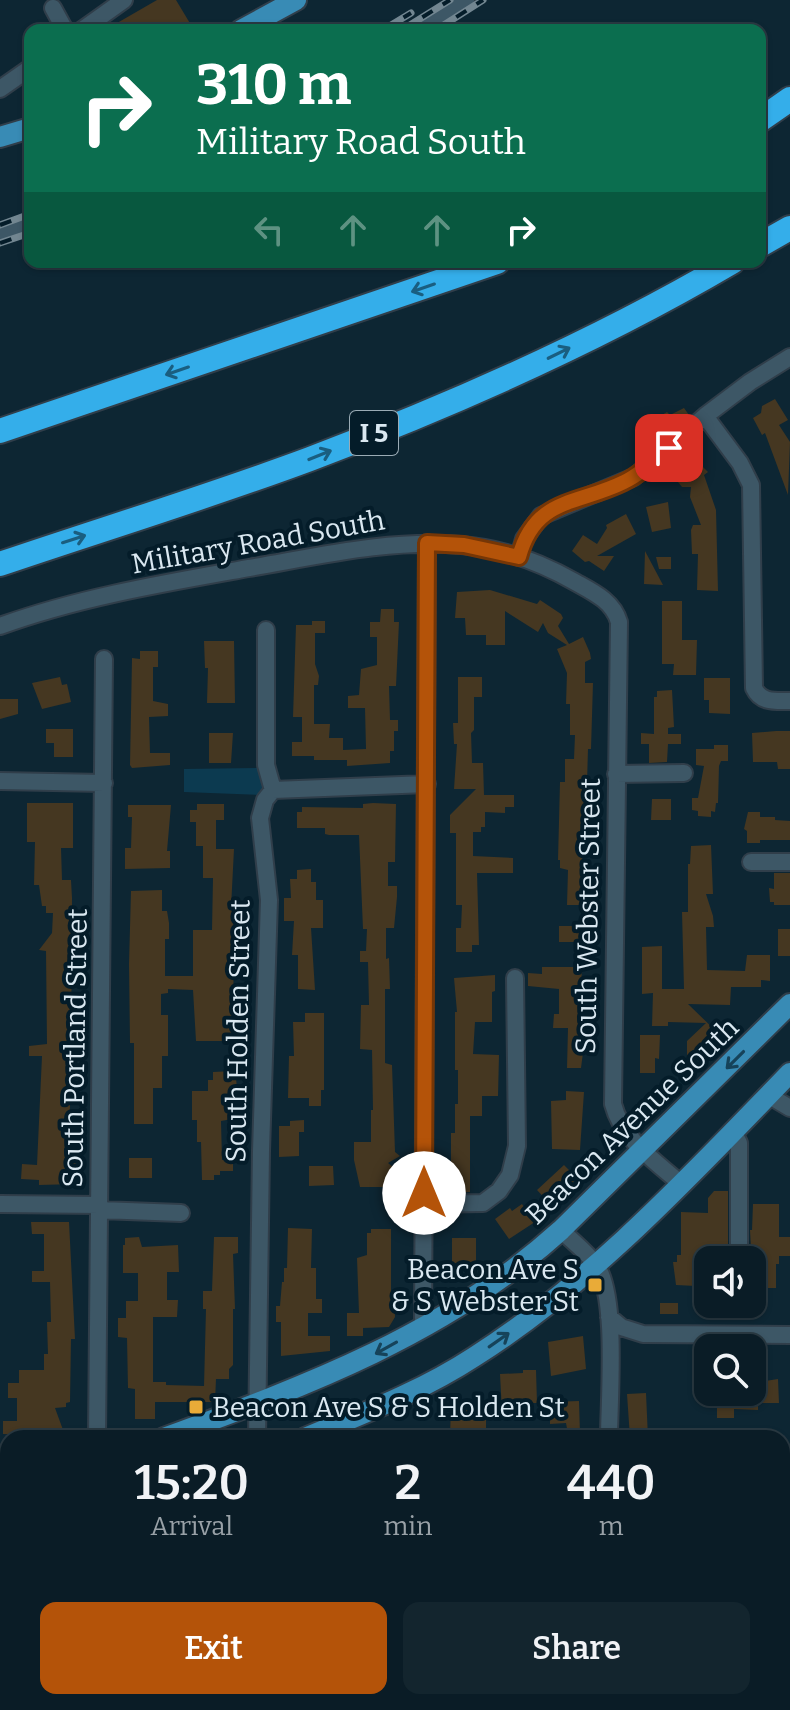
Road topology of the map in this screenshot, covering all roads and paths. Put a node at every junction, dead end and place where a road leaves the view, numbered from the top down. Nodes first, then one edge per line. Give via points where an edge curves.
1 (124, 0) edge
2 (466, 0) edge
3 (291, 1) edge
4 (53, 8) dead end
5 (62, 24) edge
6 (90, 24) edge
7 (251, 24) edge
8 (428, 24) edge
9 (24, 72) edge
10 (0, 89) edge
11 (790, 99) edge
12 (766, 116) edge
13 (24, 130) edge
14 (0, 137) edge
15 (24, 225) edge
16 (790, 228) edge
17 (0, 233) edge
18 (766, 242) edge
19 (479, 268) edge
20 (721, 268) edge
21 (790, 357) edge
22 (705, 416) junction
23 (0, 431) edge
24 (427, 543) junction
25 (519, 557) junction
26 (0, 564) edge
27 (619, 622) joint
28 (0, 626) edge
29 (266, 630) dead end
30 (104, 659) dead end
31 (790, 701) edge
32 (684, 773) dead end
33 (616, 774) junction
34 (0, 781) edge
35 (104, 783) junction
36 (427, 784) junction
37 (273, 790) junction
38 (751, 862) dead end
39 (790, 862) edge
40 (515, 978) dead end
41 (790, 1004) edge
42 (790, 1073) edge
43 (768, 1095) junction
44 (790, 1108) edge
45 (733, 1131) junction
46 (643, 1151) junction
47 (680, 1183) junction
48 (0, 1204) edge
49 (424, 1204) junction
50 (100, 1207) junction
51 (181, 1213) dead end
52 (561, 1230) junction
53 (739, 1246) edge
54 (596, 1265) junction
55 (609, 1317) junction
56 (423, 1327) junction
57 (790, 1335) edge
58 (258, 1404) junction
59 (97, 1430) edge
60 (186, 1430) edge
61 (257, 1430) edge
62 (325, 1430) edge
63 (609, 1430) edge

1 - 6 street
2 - 8 street
3 - 7 main road
4 - 5 street
9 - 10 street
11 - 12 highway
13 - 14 main road
15 - 17 street
16 - 18 highway
19 -> 23 highway
26 -> 20 highway, I 5 via 307,460 415,417 622,322
21 - 22 street
22 - 25 street via 634,477 541,516 524,539
22 - 31 street via 751,485 754,688 764,699
24 - 25 street, Military Road South
24 - 28 street, Military Road South via 384,545 132,589
24 - 36 street
25 - 27 street, Military Road South via 543,564 596,594
27 - 33 street, South Webster Street
29 - 37 street, South Holden Street via 266,765
30 - 35 street, South Portland Street
32 - 33 street
33 - 46 street, South Webster Street via 613,1104 621,1126
34 - 35 street
35 - 50 street, South Portland Street
36 - 37 street
36 - 49 street
37 - 58 street, South Holden Street via 260,818 269,900
38 - 39 street
40 - 49 street via 517,1146 510,1175 483,1203
41 -> 46 main road, Beacon Avenue South
42 - 43 main road
43 - 44 street
43 - 45 main road
45 - 47 main road
45 - 53 street via 739,1143
46 - 47 street, South Webster Street
46 - 52 main road, Beacon Avenue South
47 - 54 main road
48 - 50 street
49 - 56 street
50 - 51 street
50 - 59 street, South Portland Street
52 - 54 street
52 - 56 main road, Beacon Avenue South via 475,1298
54 - 55 street
62 -> 54 main road via 474,1357
55 - 57 street via 643,1334
55 - 63 street
56 -> 58 main road, Beacon Avenue South via 377,1354
58 - 60 main road, Beacon Avenue South
58 - 61 street, South Holden Street

